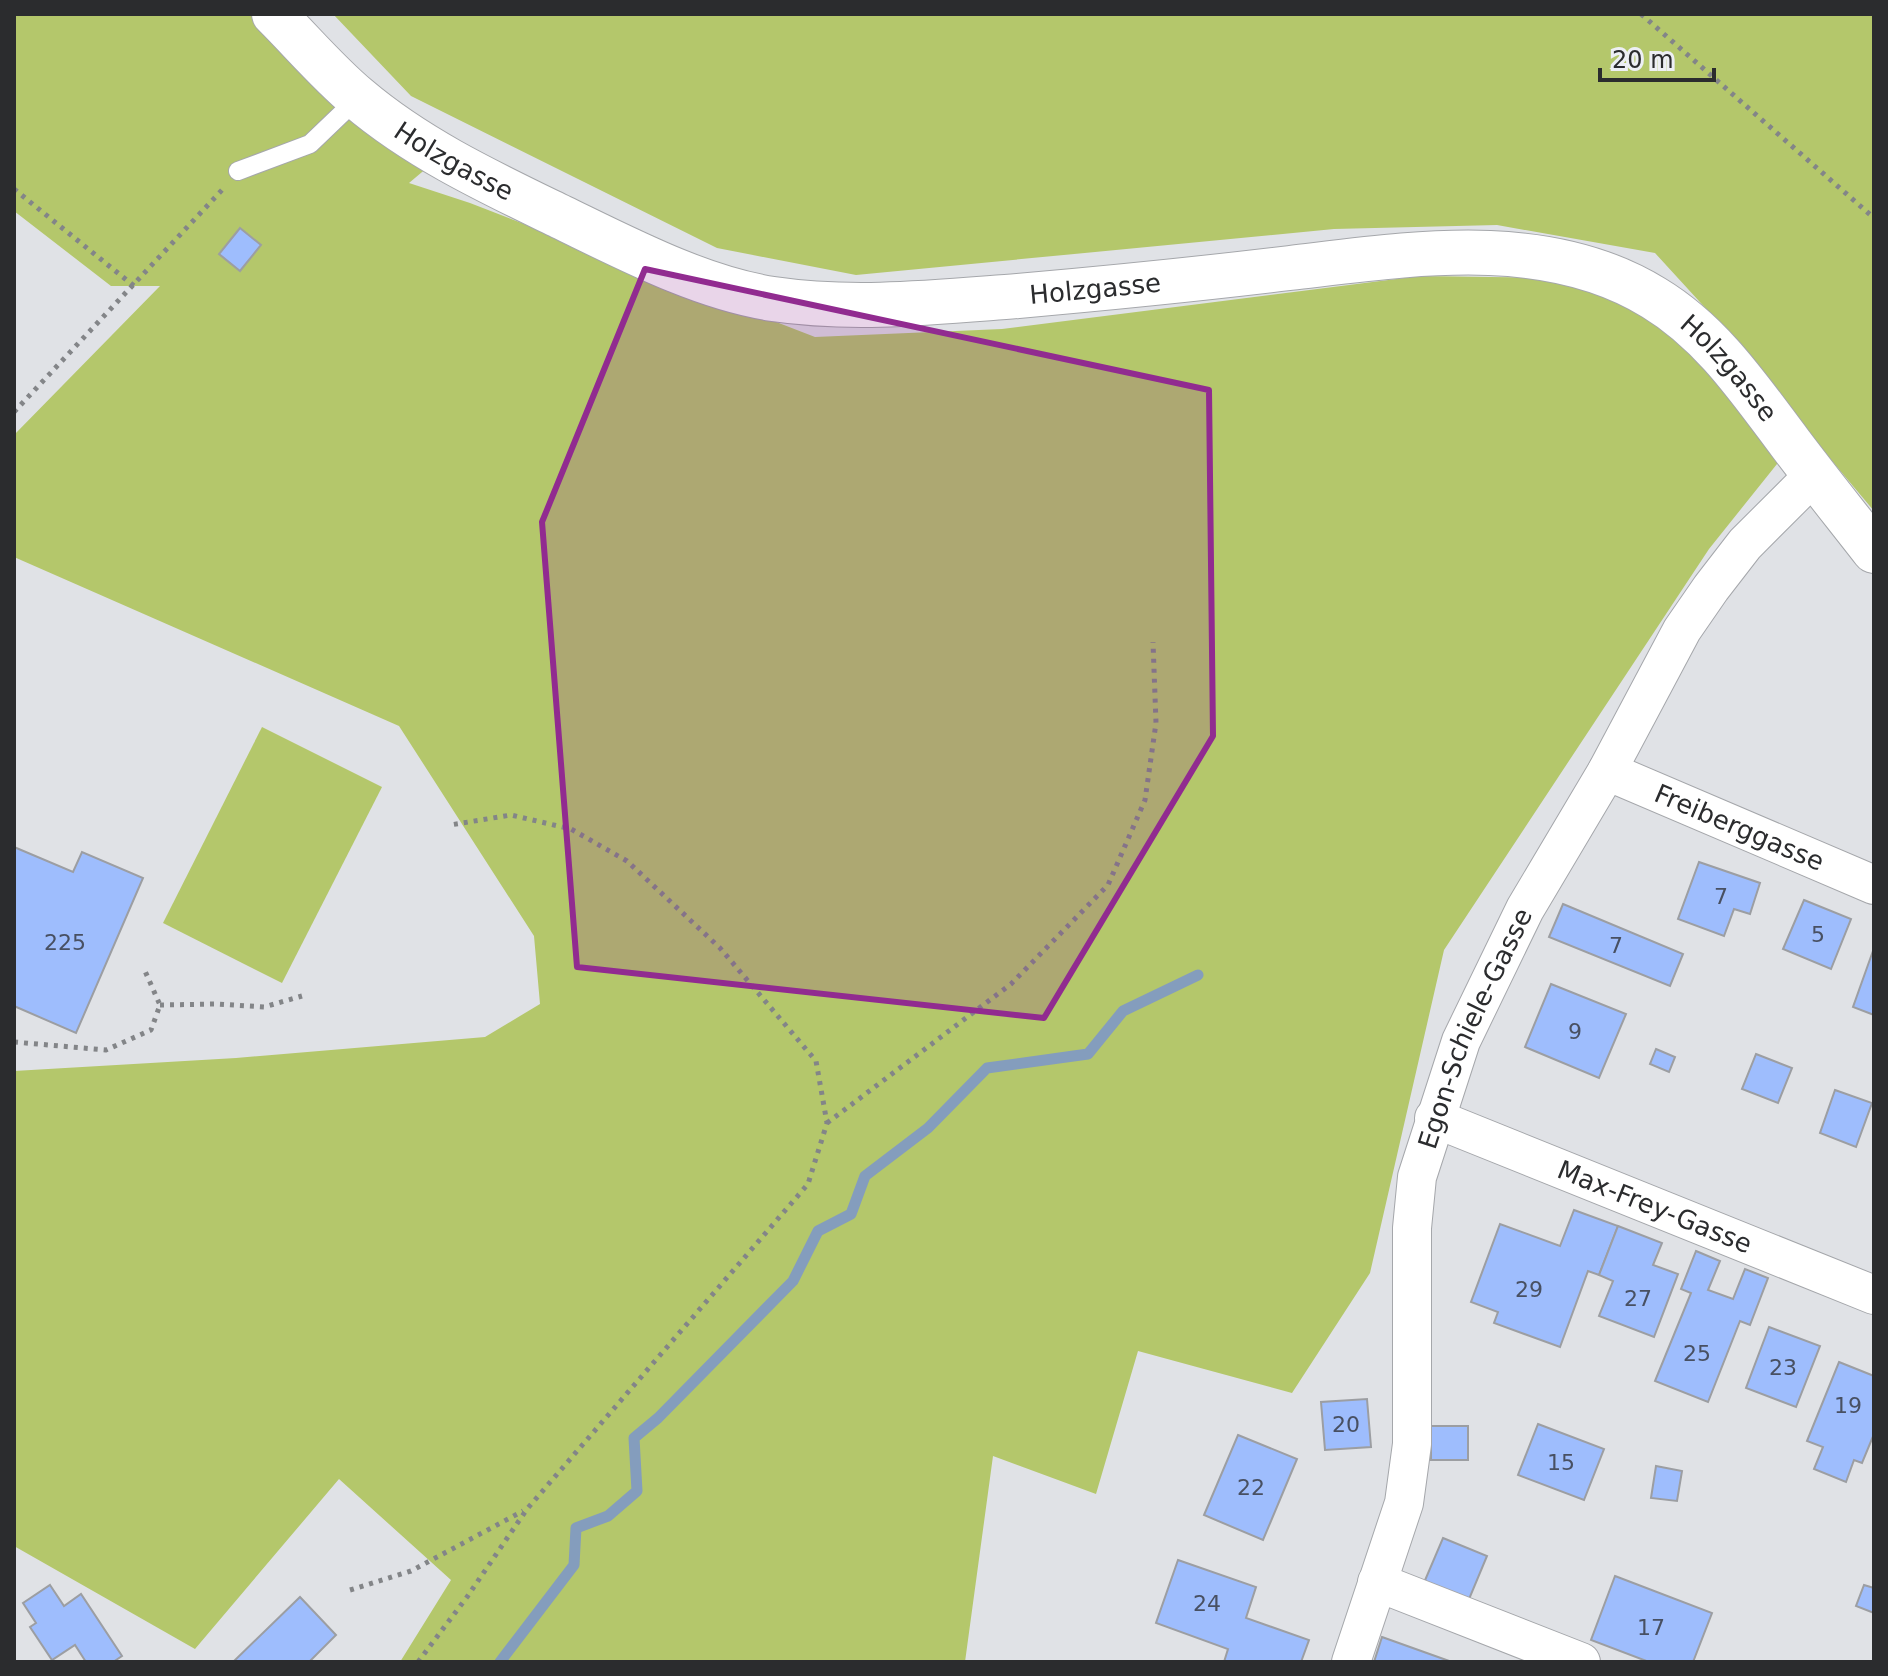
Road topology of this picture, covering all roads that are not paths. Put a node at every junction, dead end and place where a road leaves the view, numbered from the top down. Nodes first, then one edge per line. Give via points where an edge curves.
1 (274, 14) edge
2 (358, 98) junction
3 (238, 171) road end
4 (1814, 475) junction
5 (1874, 551) edge
6 (1607, 771) junction
7 (1874, 885) edge
8 (1434, 1118) junction
9 (1874, 1295) edge
10 (1377, 1582) junction
11 (1351, 1662) edge
12 (1581, 1662) edge

1 - 2 street, Holzgasse
2 - 3 lane via 310,144
2 - 4 street, Holzgasse via 414,139 492,184 635,253 769,299 838,305 938,302 1432,253 1563,260 1654,297 1692,325 1730,363
4 - 5 street, Holzgasse
4 - 6 street, Egon-Schiele-Gasse via 1745,544 1711,588 1682,630
6 - 7 street, Freiberggasse
6 - 8 street, Egon-Schiele-Gasse via 1525,909 1461,1041
8 - 9 street, Max-Frey-Gasse
8 - 10 street, Egon-Schiele-Gasse via 1417,1177 1412,1228 1412,1444 1404,1503
10 - 11 street, Egon-Schiele-Gasse
10 - 12 street

